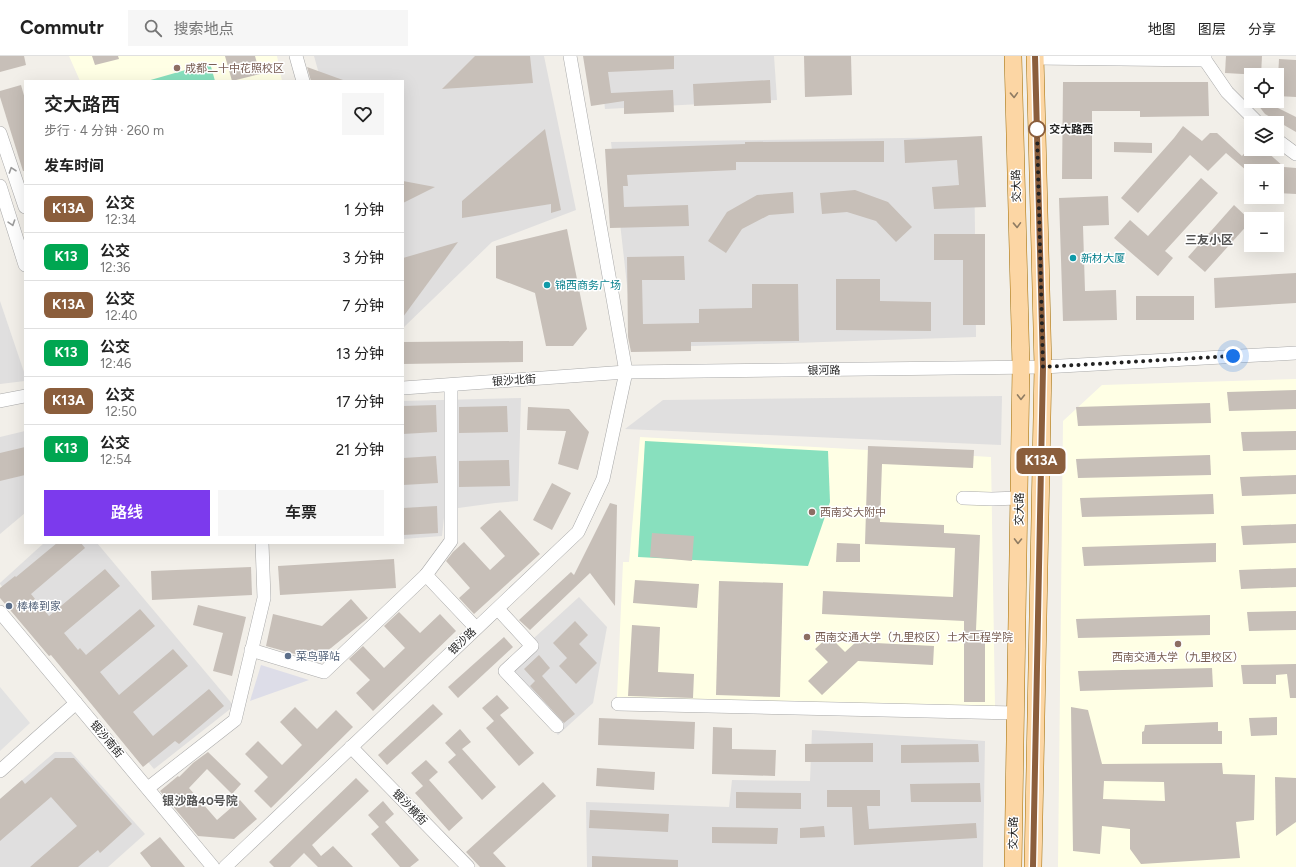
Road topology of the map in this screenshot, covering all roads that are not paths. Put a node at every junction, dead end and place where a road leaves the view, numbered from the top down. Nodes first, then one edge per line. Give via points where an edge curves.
1 (296, 56) edge
2 (570, 56) edge
3 (1013, 56) edge
4 (1035, 57) edge
5 (1205, 58) edge
6 (303, 80) edge
7 (1251, 116) edge
8 (0, 133) edge
9 (1284, 145) edge
10 (1296, 154) edge
11 (0, 186) edge
12 (24, 204) edge
13 (24, 262) edge
14 (1296, 353) edge
15 (1022, 367) junction
16 (1043, 367) junction
17 (626, 372) junction
18 (451, 385) junction
19 (404, 388) edge
20 (24, 396) edge
21 (0, 401) edge
22 (963, 498) dead end
23 (1019, 498) junction
24 (262, 544) edge
25 (426, 575) junction
26 (498, 609) junction
27 (0, 612) edge
28 (476, 628) junction
29 (251, 650) junction
30 (76, 703) junction
31 (618, 704) dead end
32 (1016, 713) junction
33 (557, 726) dead end
34 (352, 747) junction
35 (0, 771) edge
36 (148, 788) junction
37 (214, 867) edge
38 (225, 867) edge
39 (468, 867) edge
40 (1013, 867) edge
41 (1033, 867) edge

1 - 6 street
2 - 17 street
3 -> 15 main road, 交大路
4 - 5 street
4 - 16 main road, 交大路
5 - 7 street via 1227,92
12 -> 8 street
9 - 10 street
11 -> 13 street
14 - 16 street, 银河路
15 - 16 street, 银河路
15 - 17 street, 银河路
15 -> 23 main road, 交大路
16 - 41 main road, 交大路
17 - 18 street, 银沙北街
17 - 26 street, 银沙路 via 603,479 578,532
18 - 19 street, 银沙北街
18 - 25 street via 451,541
20 - 21 street
22 - 23 street
23 -> 32 main road, 交大路
24 - 29 street via 264,598
25 - 28 street
25 - 29 street via 324,672
26 - 28 street, 银沙路
26 - 33 street via 532,646 505,671
27 - 30 street, 银沙南街
28 - 34 street, 银沙路
29 - 36 street via 235,720
30 - 35 street
30 - 36 street, 银沙南街
31 - 32 street
32 - 40 main road, 交大路
34 - 38 street, 银沙路
34 - 39 street, 银沙横街
36 - 37 street, 银沙南街

